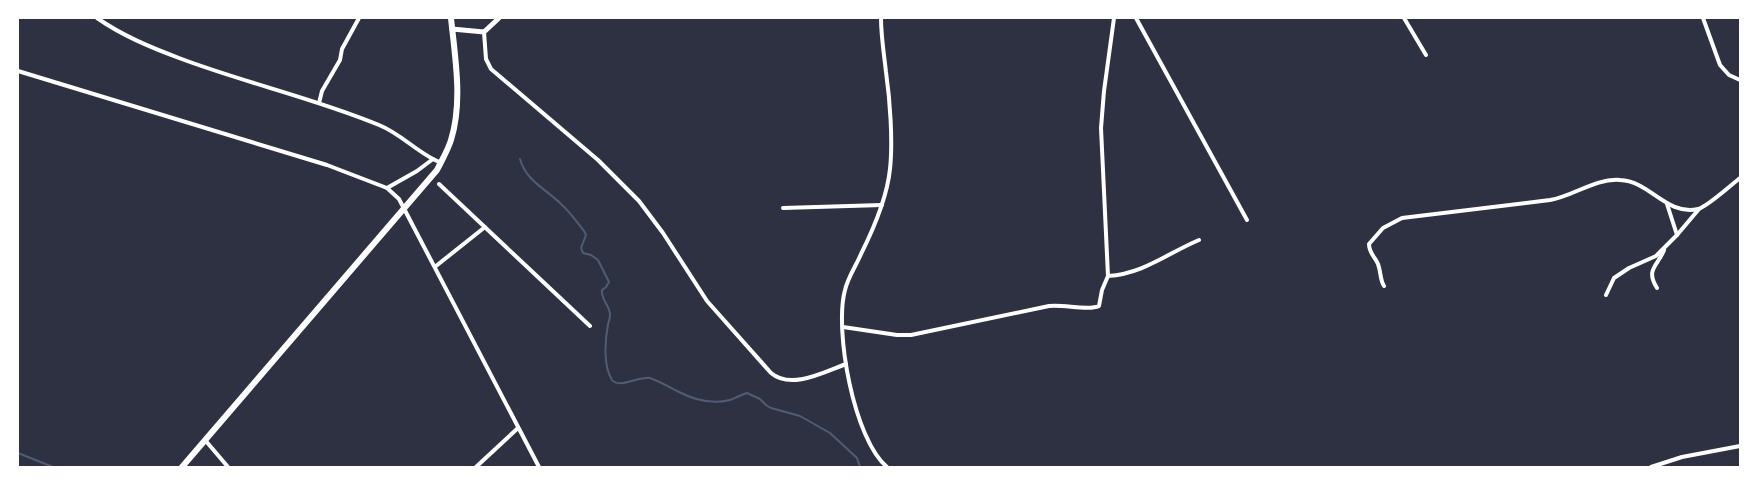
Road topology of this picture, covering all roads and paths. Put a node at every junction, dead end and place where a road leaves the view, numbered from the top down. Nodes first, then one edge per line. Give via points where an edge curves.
1 (97, 18) edge
2 (359, 18) edge
3 (451, 18) edge
4 (499, 18) edge
5 (881, 18) edge
6 (1114, 18) edge
7 (1136, 18) edge
8 (1404, 18) edge
9 (1703, 18) edge
10 (452, 29) junction
11 (484, 32) junction
12 (1426, 55) dead end
13 (18, 71) edge
14 (1740, 80) edge
15 (319, 103) junction
16 (433, 159) junction
17 (441, 163) junction
18 (1740, 178) edge
19 (439, 184) dead end
20 (387, 188) junction
21 (1667, 204) junction
22 (882, 205) junction
23 (783, 208) dead end
24 (404, 209) junction
25 (1699, 209) junction
26 (1247, 220) dead end
27 (485, 227) junction
28 (1678, 235) junction
29 (1199, 240) dead end
30 (1664, 248) junction
31 (436, 266) junction
32 (1108, 276) junction
33 (1384, 286) dead end
34 (1657, 288) dead end
35 (1606, 296) dead end
36 (590, 326) dead end
37 (843, 327) junction
38 (846, 364) junction
39 (518, 428) junction
40 (205, 440) junction
41 (1740, 446) edge
42 (182, 467) edge
43 (228, 467) edge
44 (476, 467) edge
45 (539, 467) edge
46 (887, 467) edge
47 (1651, 467) edge

1 - 15 street via 144,44 208,68
2 - 15 street via 342,49 340,60 323,89
3 - 10 main road
4 - 11 street
5 - 22 street via 891,164
6 - 32 street via 1101,128
7 - 26 street
8 - 12 street
9 - 14 street via 1720,65 1729,75
10 - 11 street
10 - 17 main road via 456,114 451,141
11 - 38 street via 486,59 491,69 598,160 639,201 663,232 708,301 771,373 783,380 792,381
13 - 20 street via 327,165
15 - 16 street via 384,127
16 - 17 street
16 - 20 street via 418,171
17 - 24 main road
18 - 25 street
19 - 27 street
20 - 24 street via 398,196
21 - 25 street via 1682,209
21 - 28 street
21 - 33 street via 1637,184 1616,180 1600,182 1566,197 1546,201 1402,218 1383,228 1370,244 1370,252 1378,264
22 - 23 street
22 - 37 street via 845,288 842,304
24 - 31 street
24 - 40 main road
25 - 28 street
27 - 31 street
27 - 36 street
28 - 30 street
29 - 32 street via 1143,268
30 - 34 street via 1653,267 1653,281
30 - 35 street via 1656,256 1618,274
31 - 39 street
32 - 37 street via 1100,303 1095,308 1049,306 911,335
37 - 38 street
38 - 46 street via 856,411 863,430 871,449
39 - 44 street
39 - 45 street
40 - 42 main road
40 - 43 street
41 - 47 street via 1682,457

